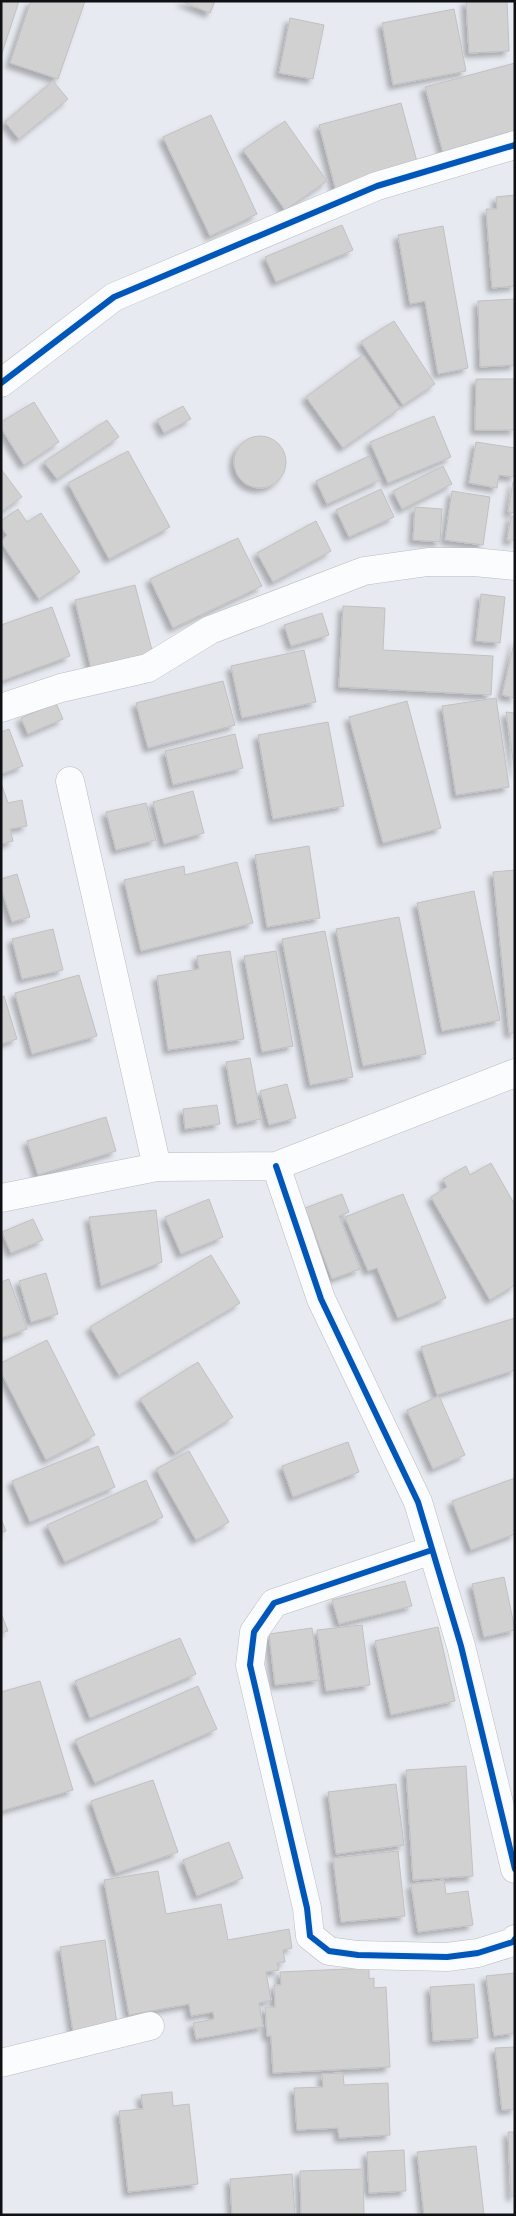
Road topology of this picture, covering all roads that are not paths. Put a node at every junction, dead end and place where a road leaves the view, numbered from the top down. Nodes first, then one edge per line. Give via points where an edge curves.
1 (515, 145) edge
2 (1, 383) edge
3 (515, 566) edge
4 (1, 708) edge
5 (70, 781) dead end
6 (515, 1073) edge
7 (276, 1166) junction
8 (156, 1167) junction
9 (1, 1198) edge
10 (432, 1550) junction
11 (515, 1869) edge
12 (515, 1939) edge
13 (150, 2026) dead end
14 (1, 2063) edge

1 - 2 street via 378,186 114,297
3 - 4 street via 428,562 364,571 210,630 148,668 61,688
5 - 8 street
6 - 7 street
7 - 8 street
7 - 10 street via 320,1299 418,1502
8 - 9 street
10 - 11 street via 461,1646
10 - 12 street via 274,1603 254,1632 250,1665 307,1908 310,1936 329,1951 358,1955 478,1953
13 - 14 street

